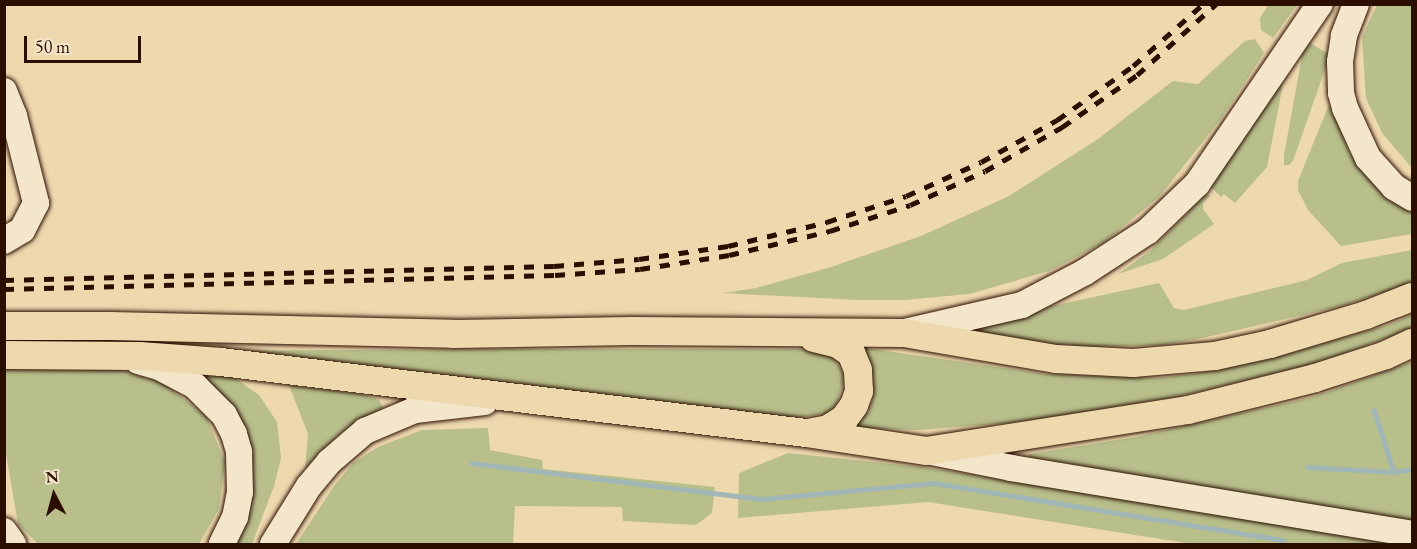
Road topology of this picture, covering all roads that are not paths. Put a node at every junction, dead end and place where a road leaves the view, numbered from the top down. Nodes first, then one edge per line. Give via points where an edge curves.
1 (1320, 4) edge
2 (1356, 4) edge
3 (4, 90) edge
4 (1413, 198) edge
5 (4, 241) edge
6 (1413, 297) edge
7 (4, 326) edge
8 (782, 333) junction
9 (904, 333) junction
10 (1413, 343) edge
11 (4, 355) edge
12 (108, 355) junction
13 (544, 402) junction
14 (806, 433) junction
15 (926, 451) junction
16 (4, 531) edge
17 (1413, 534) edge
18 (13, 544) edge
19 (222, 544) edge
20 (274, 544) edge

1 - 9 main road via 1197,184 1148,231 1085,272 1022,304
2 - 4 main road via 1341,55 1345,108 1368,158 1394,187
3 - 5 main road via 36,203 22,230
6 - 9 main road via 1270,344 1160,362 1056,359
7 - 8 main road via 453,334
8 - 9 main road
8 - 14 main road via 841,346 851,353 858,370 859,391 850,412 828,429
10 - 15 main road via 1315,378 1198,408
11 - 12 main road
12 - 13 main road via 221,362
12 - 19 main road via 143,362 177,375 195,386 224,415 234,434 241,472 235,516
13 - 14 main road
13 - 20 main road via 441,406 415,410 373,427 329,462 303,495
14 - 15 main road
15 - 17 main road
16 - 18 main road

